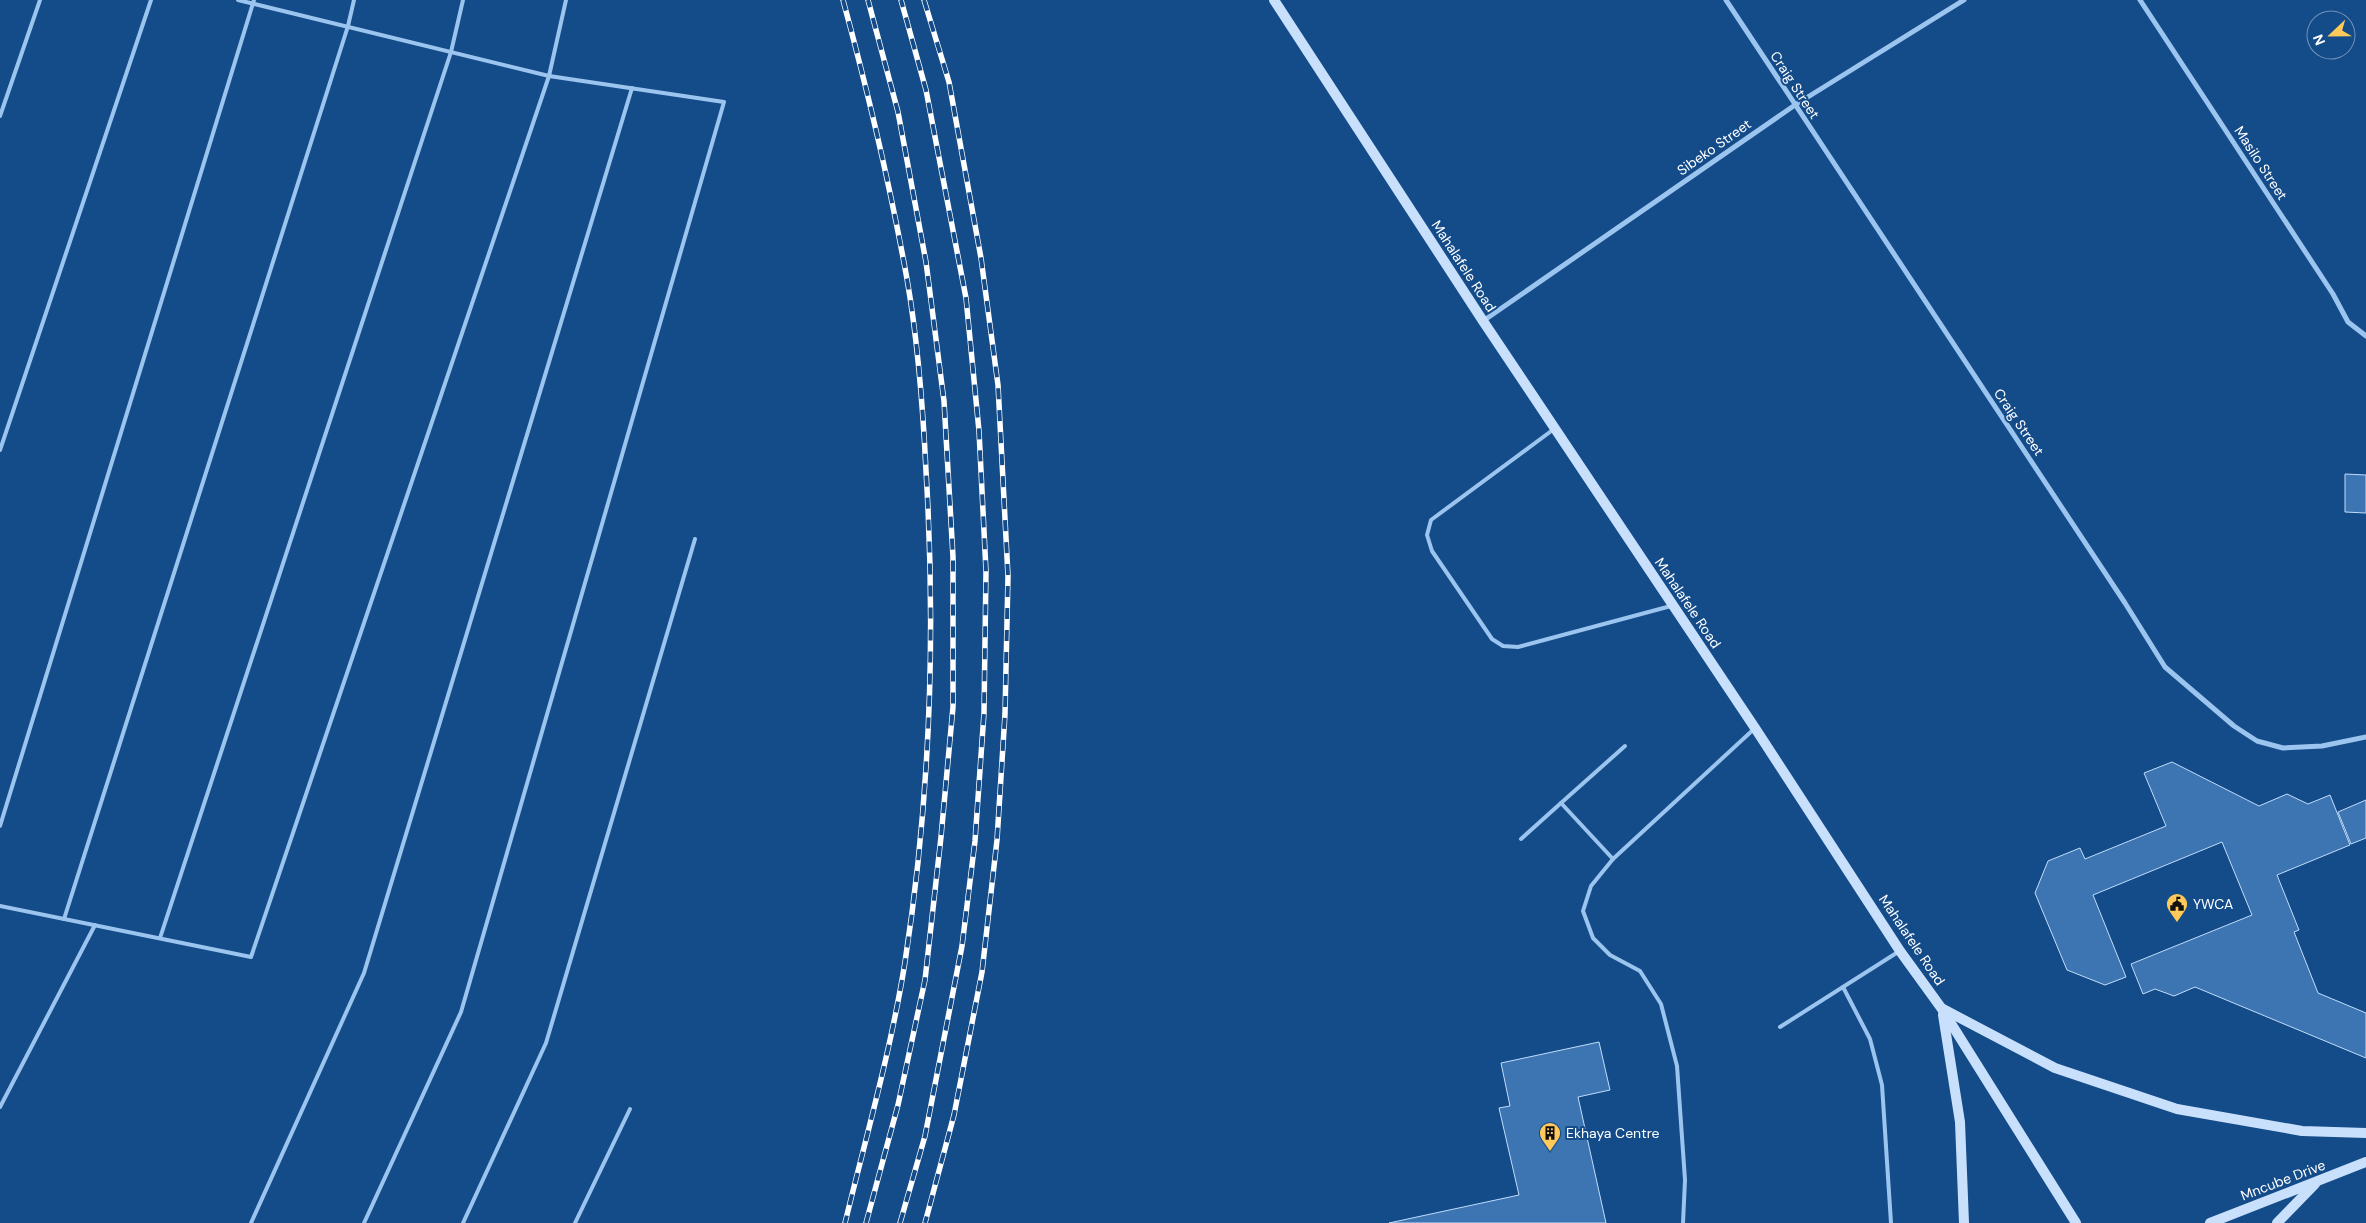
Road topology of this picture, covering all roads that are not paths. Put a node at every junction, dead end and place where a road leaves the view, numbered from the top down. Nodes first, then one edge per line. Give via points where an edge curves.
1 (40, 0) edge
2 (151, 0) edge
3 (238, 0) edge
4 (354, 0) edge
5 (463, 0) edge
6 (566, 0) edge
7 (1274, 0) edge
8 (1726, 0) edge
9 (1964, 0) edge
10 (2140, 0) edge
11 (253, 2) edge
12 (348, 26) junction
13 (451, 52) junction
14 (549, 76) junction
15 (632, 88) junction
16 (1795, 105) junction
17 (0, 116) edge
18 (1483, 321) junction
19 (2366, 336) edge
20 (1555, 428) junction
21 (0, 450) edge
22 (695, 539) dead end
23 (1673, 606) junction
24 (1755, 728) junction
25 (2366, 737) edge
26 (1625, 746) dead end
27 (1561, 803) junction
28 (0, 826) edge
29 (1521, 839) dead end
30 (1613, 859) junction
31 (0, 906) edge
32 (64, 919) junction
33 (95, 925) junction
34 (160, 938) junction
35 (1900, 951) junction
36 (1843, 987) junction
37 (1942, 1009) junction
38 (1780, 1026) dead end
39 (0, 1107) edge
40 (630, 1108) dead end
41 (2366, 1133) edge
42 (2366, 1162) edge
43 (2318, 1182) junction
44 (251, 1223) edge
45 (364, 1223) edge
46 (463, 1223) edge
47 (575, 1223) edge
48 (1683, 1223) edge
49 (1891, 1223) edge
50 (1964, 1223) edge
51 (2076, 1223) edge
52 (2210, 1223) edge
53 (2277, 1223) edge

1 - 17 lane
2 - 21 lane
3 - 11 lane
4 - 12 lane
5 - 13 lane
6 - 14 lane
7 - 18 main road, Mahalafele Road
8 - 16 street, Craig Street
9 - 16 street, Sibeko Street
10 - 19 street, Masilo Street via 2333,294 2348,322
11 - 12 lane
11 - 28 lane
12 - 13 lane
12 - 32 lane
13 - 14 lane
13 - 34 lane
14 - 15 lane
14 - 34 lane via 251,957
15 - 44 lane via 364,973
15 - 45 lane via 724,102 461,1012
16 - 18 street, Sibeko Street
16 - 25 street, Craig Street via 2165,666 2234,726 2257,741 2283,748 2322,746
18 - 20 main road, Mahalafele Road
20 - 23 main road, Mahalafele Road
20 - 23 lane via 1431,520 1427,535 1432,551 1492,639 1503,646 1518,647
22 - 46 lane via 546,1043
23 - 24 main road, Mahalafele Road
24 - 30 lane
24 - 35 main road, Mahalafele Road
26 - 27 lane
27 - 29 lane
27 - 30 lane
30 - 48 lane via 1591,886 1583,911 1592,938 1610,955 1640,972 1661,1004 1677,1066 1684,1180
31 - 32 lane
32 - 33 lane
33 - 34 lane
33 - 39 lane
35 - 36 lane
35 - 37 main road, Mahalafele Road
36 - 38 lane
36 - 49 lane via 1870,1039 1882,1085
37 - 41 main road via 2056,1068 2176,1109 2302,1130
37 - 50 main road via 1960,1122
37 - 51 main road, Mahalafele Road
40 - 47 lane
42 - 43 main road, Mncube Drive
43 - 52 main road, Mncube Drive
43 - 53 main road

